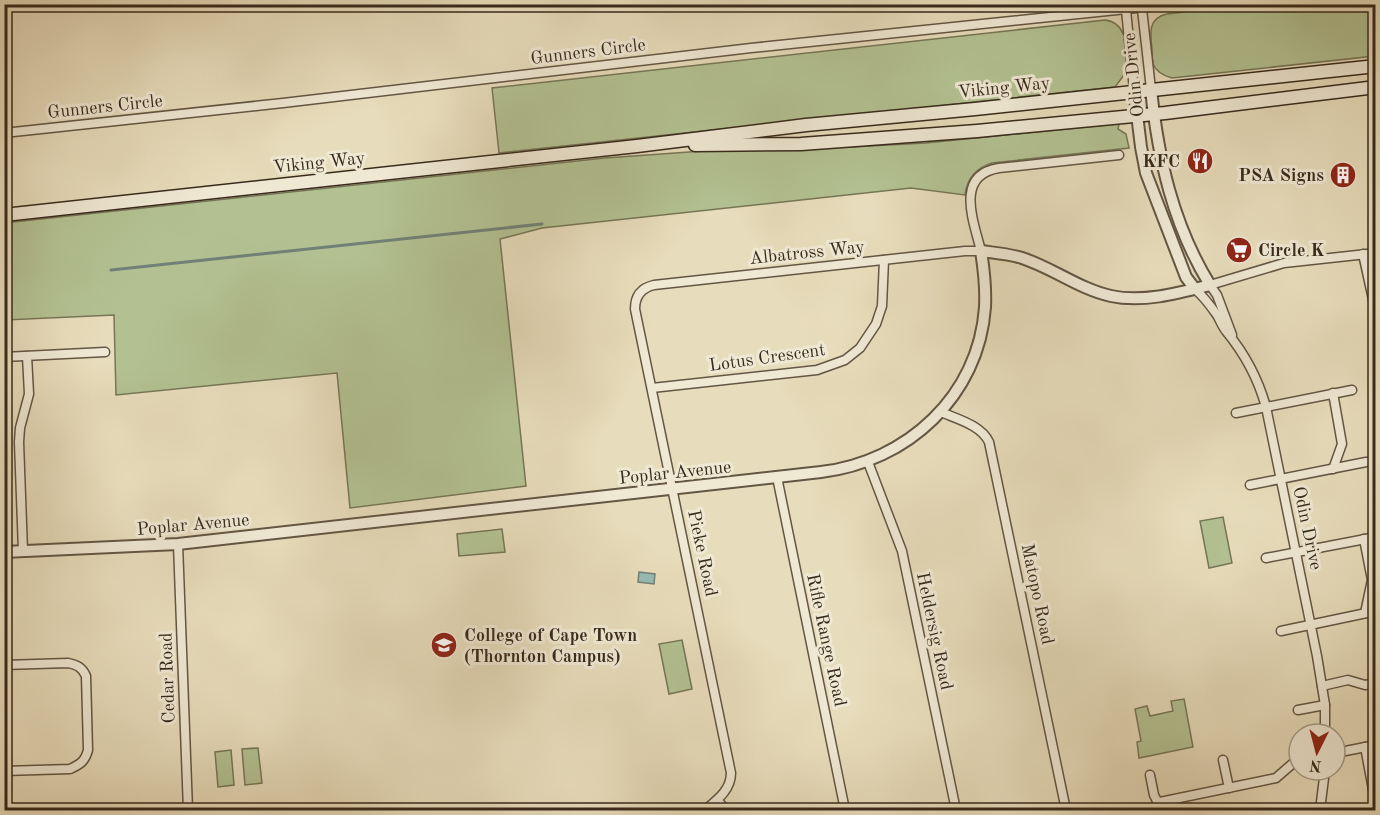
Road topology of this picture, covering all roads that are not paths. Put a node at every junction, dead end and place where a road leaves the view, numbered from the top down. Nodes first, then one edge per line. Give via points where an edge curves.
1 (1175, 4) edge
2 (1142, 9) junction
3 (1126, 10) junction
4 (1376, 66) edge
5 (1376, 87) edge
6 (1151, 89) junction
7 (1134, 90) junction
8 (1153, 114) junction
9 (1137, 116) junction
10 (4, 133) edge
11 (637, 146) junction
12 (1119, 155) dead end
13 (4, 215) edge
14 (981, 252) junction
15 (1376, 253) edge
16 (1364, 254) junction
17 (884, 260) junction
18 (1210, 285) junction
19 (1196, 289) junction
20 (639, 294) joint
21 (1376, 313) edge
22 (1233, 337) junction
23 (105, 352) dead end
24 (27, 356) junction
25 (4, 357) edge
26 (652, 388) junction
27 (1352, 390) dead end
28 (1333, 393) junction
29 (1266, 407) junction
30 (941, 412) junction
31 (1236, 413) dead end
32 (868, 462) junction
33 (1366, 462) dead end
34 (1333, 469) junction
35 (777, 477) junction
36 (1281, 480) junction
37 (1250, 485) dead end
38 (673, 489) junction
39 (1376, 537) edge
40 (1364, 539) junction
41 (178, 544) junction
42 (23, 551) junction
43 (4, 552) edge
44 (1296, 553) junction
45 (1266, 558) dead end
46 (1376, 611) edge
47 (1365, 613) junction
48 (1311, 624) junction
49 (1281, 631) dead end
50 (4, 665) edge
51 (1376, 683) edge
52 (1322, 686) junction
53 (1325, 705) junction
54 (1298, 710) dead end
55 (1325, 722) edge
56 (1376, 745) edge
57 (1365, 747) junction
58 (1347, 751) edge
59 (1223, 760) dead end
60 (1287, 768) edge
61 (4, 771) edge
62 (1150, 775) dead end
63 (1324, 782) edge
64 (1229, 788) junction
65 (717, 800) junction
66 (1375, 800) edge
67 (1156, 807) edge
68 (188, 810) edge
69 (705, 810) edge
70 (726, 810) edge
71 (845, 810) edge
72 (956, 810) edge
73 (1066, 810) edge
74 (1320, 810) edge

1 - 2 street, Gunners Circle
2 - 3 street, Gunners Circle
2 - 6 street, Odin Drive
3 - 7 street, Odin Drive
3 - 10 street, Gunners Circle
4 - 6 main road, Viking Way
5 - 8 main road, Viking Way
6 - 7 main road, Viking Way
6 - 8 street, Odin Drive
7 - 9 street, Odin Drive
7 - 11 main road, Viking Way
8 - 9 main road, Viking Way
8 - 18 street, Odin Drive via 1167,187 1199,268
9 - 11 main road, Viking Way via 801,144
9 - 19 street, Odin Drive via 1146,173 1186,277
11 - 13 main road, Viking Way
12 - 14 street, Poplar Avenue via 982,173 970,196
14 - 17 street, Albatross Way
14 - 19 street via 1023,259 1112,297 1145,298
14 - 30 street, Poplar Avenue via 985,299 980,340 964,378
15 - 16 street
16 - 18 street via 1284,263
16 - 21 street
17 - 20 street, Albatross Way via 654,285
17 - 26 street, Lotus Crescent via 882,306 876,324 860,348 845,360 817,370
18 - 19 street
18 - 22 street, Odin Drive
19 - 22 street, Odin Drive
20 - 26 street, Pieke Road via 635,309
22 - 29 street, Odin Drive via 1256,377
23 - 24 street
24 - 25 street
24 - 42 street via 29,394 19,442
26 - 38 street, Pieke Road
27 - 28 street
28 - 29 street
28 - 34 street via 1342,444
29 - 31 street
29 - 36 street, Odin Drive
30 - 32 street, Poplar Avenue via 908,441
30 - 73 street, Matopo Road via 978,429 989,442
32 - 35 street, Poplar Avenue via 834,471
32 - 72 street, Heldersig Road via 902,552
33 - 34 street
34 - 36 street
35 - 38 street, Poplar Avenue
35 - 71 street, Rifle Range Road
36 - 37 street
36 - 44 street, Odin Drive
38 - 41 street, Poplar Avenue
38 - 65 street, Pieke Road via 731,773 729,786
39 - 40 street
40 - 44 street
40 - 47 street via 1372,580
41 - 42 street, Poplar Avenue
41 - 68 street, Cedar Road
42 - 43 street, Poplar Avenue
44 - 45 street
44 - 48 street, Odin Drive
46 - 47 street
47 - 48 street
48 - 49 street
48 - 52 street, Odin Drive
50 - 61 street via 68,663 82,669 86,676 88,750 86,759 70,769
51 - 52 street via 1365,685 1348,680
52 - 53 street, Odin Drive
53 - 54 street
53 - 55 street, Odin Drive
56 - 57 street
57 - 58 street
57 - 66 street
59 - 64 street
60 - 64 street via 1276,778
62 - 67 street
63 - 74 street
64 - 67 street
65 - 69 street, Pieke Road
65 - 70 street

